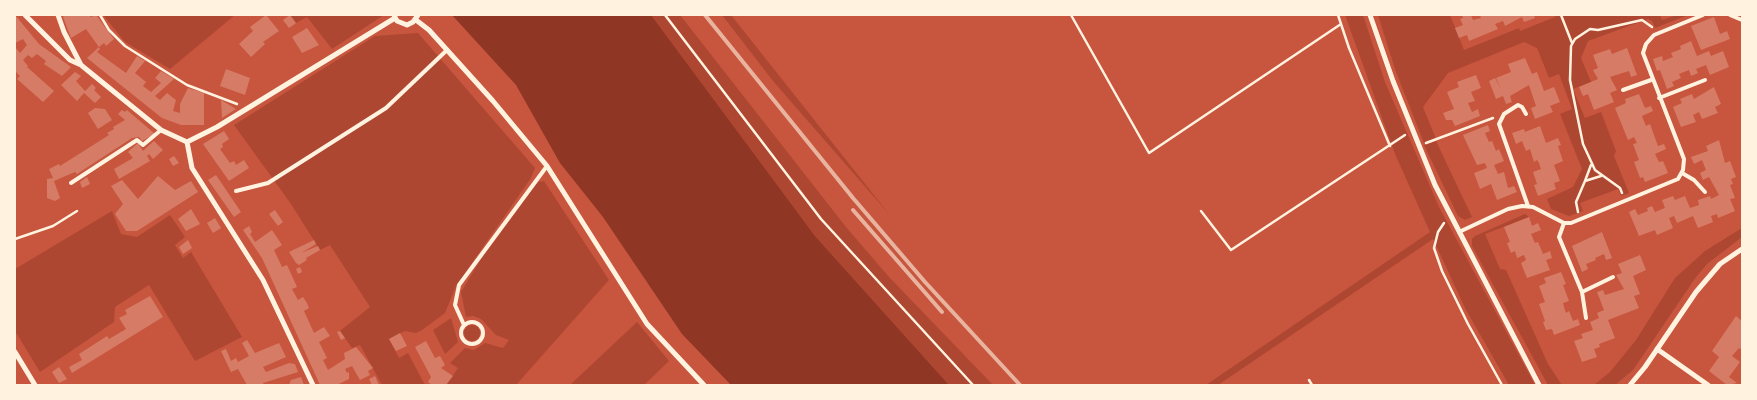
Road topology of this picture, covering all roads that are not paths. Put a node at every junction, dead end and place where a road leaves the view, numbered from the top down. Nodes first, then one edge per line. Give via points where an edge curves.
1 (25, 15) edge
2 (58, 15) edge
3 (1370, 15) edge
4 (1703, 15) edge
5 (1730, 15) edge
6 (395, 17) edge
7 (417, 17) edge
8 (1742, 20) edge
9 (447, 50) junction
10 (81, 66) junction
11 (1652, 80) junction
12 (1705, 80) dead end
13 (1623, 90) dead end
14 (1659, 98) junction
15 (1526, 114) dead end
16 (161, 130) junction
17 (186, 142) junction
18 (547, 166) junction
19 (1682, 173) junction
20 (71, 183) dead end
21 (236, 191) dead end
22 (1705, 192) dead end
23 (1528, 206) junction
24 (1564, 223) junction
25 (1458, 232) junction
26 (1742, 250) edge
27 (1613, 278) dead end
28 (1582, 292) junction
29 (1586, 318) dead end
30 (464, 325) junction
31 (1658, 349) junction
32 (15, 352) edge
33 (36, 385) edge
34 (313, 385) edge
35 (704, 385) edge
36 (1539, 385) edge
37 (1630, 385) edge
38 (1708, 385) edge

1 - 10 street via 70,60
2 - 10 street
3 - 25 street via 1419,146
4 - 11 lane via 1655,35 1646,44 1643,54
5 - 8 lane
6 - 7 street via 407,25
6 - 17 street via 248,109
7 - 9 street
9 - 18 street
9 - 21 lane via 386,108 268,183
10 - 16 street
11 - 13 lane
11 - 14 lane
12 - 14 lane
14 - 19 lane via 1684,159
15 - 23 lane via 1520,105 1509,110 1499,122
16 - 17 street
16 - 20 lane via 143,145 137,140
17 - 34 street via 192,168 263,280
18 - 30 lane via 459,285 455,305
18 - 35 street via 647,324
19 - 22 lane
19 - 24 lane via 1674,182
23 - 24 lane
23 - 25 lane via 1508,210
24 - 28 lane via 1559,237
25 - 36 street
26 - 31 street via 1720,264 1696,292
27 - 28 lane
28 - 29 lane
30 - 30 lane via 462,337 467,343 475,344 482,339 484,331 479,324 472,321
31 - 37 street
31 - 38 street
32 - 33 street

